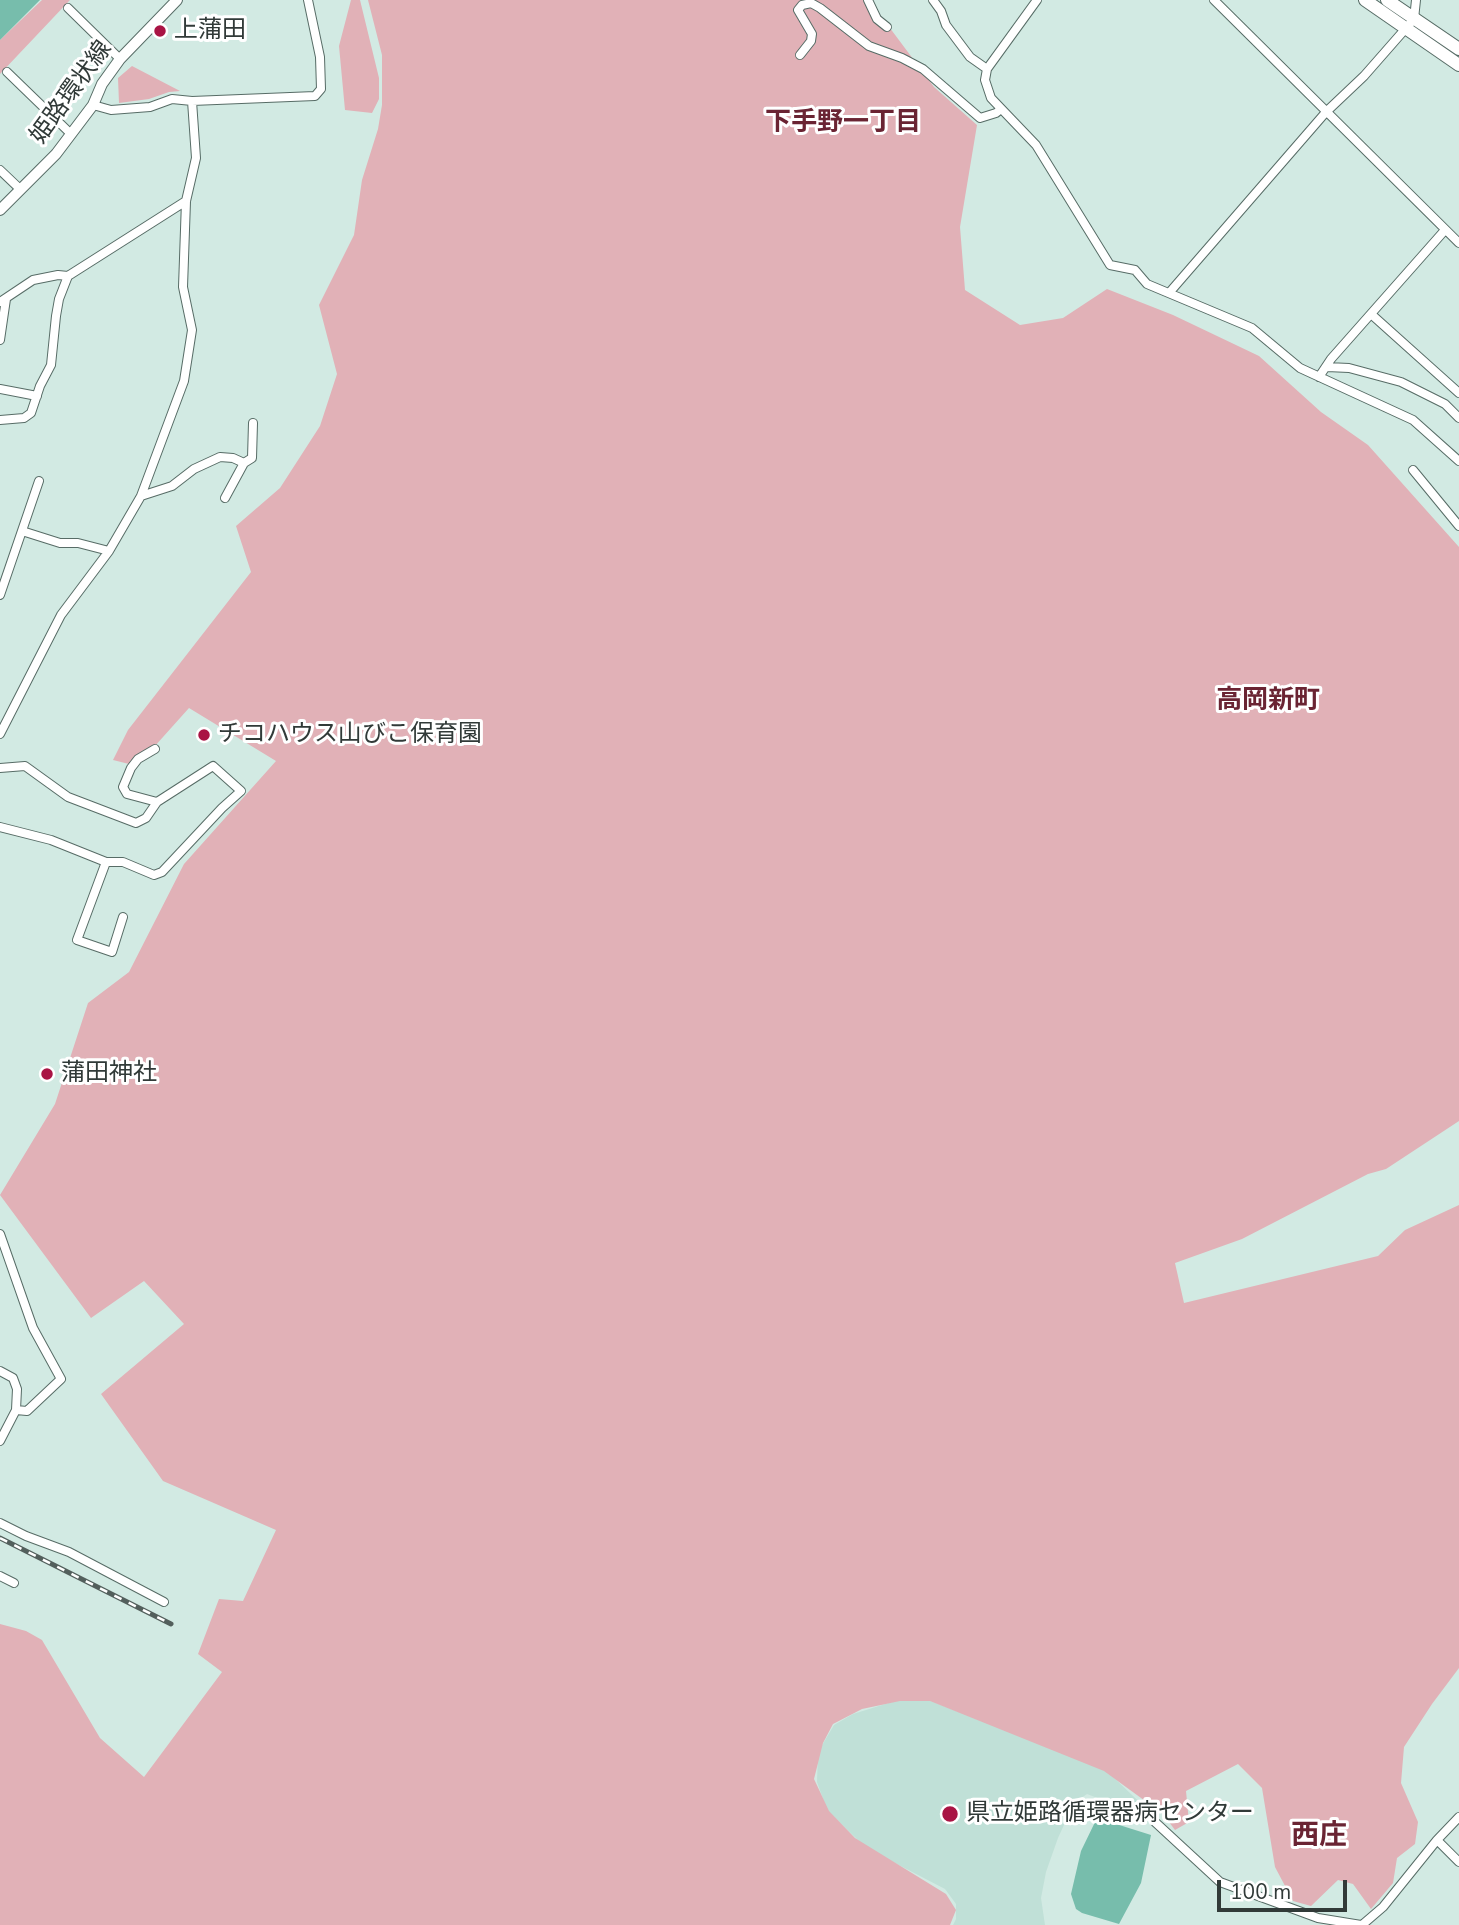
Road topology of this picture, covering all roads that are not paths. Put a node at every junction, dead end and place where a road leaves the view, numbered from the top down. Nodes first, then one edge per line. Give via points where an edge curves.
1 (177, 0) edge
2 (308, 0) edge
3 (869, 0) edge
4 (933, 0) edge
5 (1037, 0) edge
6 (1214, 0) edge
7 (1365, 0) edge
8 (1387, 0) edge
9 (1416, 0) edge
10 (68, 8) dead end
11 (1410, 24) junction
12 (887, 27) dead end
13 (1459, 49) edge
14 (800, 55) dead end
15 (120, 59) junction
16 (1459, 65) edge
17 (987, 69) junction
18 (7, 72) dead end
19 (192, 101) junction
20 (93, 106) junction
21 (1001, 109) junction
22 (1326, 112) junction
23 (70, 134) junction
24 (0, 170) edge
25 (20, 190) junction
26 (186, 201) junction
27 (0, 210) edge
28 (1444, 230) junction
29 (1459, 243) edge
30 (68, 276) junction
31 (1169, 293) junction
32 (3, 301) edge
33 (1371, 314) junction
34 (0, 340) edge
35 (1327, 367) junction
36 (1319, 377) junction
37 (0, 389) edge
38 (1459, 393) edge
39 (37, 396) junction
40 (1459, 418) edge
41 (0, 420) edge
42 (253, 422) dead end
43 (1459, 461) edge
44 (244, 463) junction
45 (1413, 470) dead end
46 (39, 481) dead end
47 (141, 496) junction
48 (225, 498) dead end
49 (1459, 526) edge
50 (23, 531) junction
51 (109, 551) junction
52 (0, 595) edge
53 (0, 734) edge
54 (155, 749) dead end
55 (0, 768) edge
56 (157, 802) junction
57 (0, 827) edge
58 (106, 862) junction
59 (123, 917) dead end
60 (0, 1234) edge
61 (0, 1371) edge
62 (16, 1410) junction
63 (4, 1423) edge
64 (0, 1440) edge
65 (0, 1523) edge
66 (0, 1576) edge
67 (13, 1583) dead end
68 (164, 1602) dead end
69 (1459, 1817) edge
70 (1155, 1822) dead end
71 (1437, 1840) junction
72 (1459, 1862) edge
73 (1362, 1925) edge

1 - 15 main road, 姫路環状線
2 - 19 street via 320,57 321,89 315,96
3 - 12 street via 877,19
4 - 17 street via 970,57
5 - 17 street
6 - 22 street
7 - 11 highway
8 - 11 highway
9 - 11 street
10 - 15 street
11 - 13 highway
11 - 16 highway
11 - 22 street
14 - 21 street via 812,34 798,10 811,3 869,46 923,69 979,118
15 - 20 main road, 姫路環状線
17 - 21 street via 991,98
18 - 23 street
19 - 20 street via 172,99 150,107 111,110
19 - 26 street via 196,158
20 - 23 main road, 姫路環状線
21 - 31 street via 1036,145 1110,265 1135,270 1147,284
22 - 28 street
22 - 31 street
23 - 25 main road, 姫路環状線
24 - 25 street
25 - 27 main road, 姫路環状線
26 - 30 street
26 - 47 street via 183,287 192,330 184,380
28 - 29 street
28 - 33 street
30 - 32 street via 33,280
30 - 39 street via 59,299 51,365
31 - 36 street via 1251,328 1300,368
32 - 34 street
33 - 35 street
33 - 38 street
35 - 36 street
35 - 40 street via 1401,382 1445,404
36 - 43 street via 1413,419
37 - 39 street
39 - 41 street via 24,418
42 - 44 street via 252,458
44 - 47 street via 220,457 172,486
44 - 48 street
45 - 49 street
46 - 50 street
47 - 51 street
50 - 51 street
50 - 52 street
51 - 53 street via 61,615
54 - 56 street via 138,759 123,787 127,794
55 - 56 street via 25,766 68,797 136,823 146,818
56 - 58 street via 213,766 242,791 162,872 154,875 123,862
57 - 58 street via 51,840
58 - 59 street via 77,940 113,952
60 - 62 street via 33,1328 61,1379 27,1411
61 - 62 street via 13,1378
62 - 63 street
63 - 64 street
65 - 68 street
66 - 67 street
69 - 71 street
70 - 73 street via 1220,1882 1318,1918
71 - 72 street
71 - 73 street via 1383,1907

